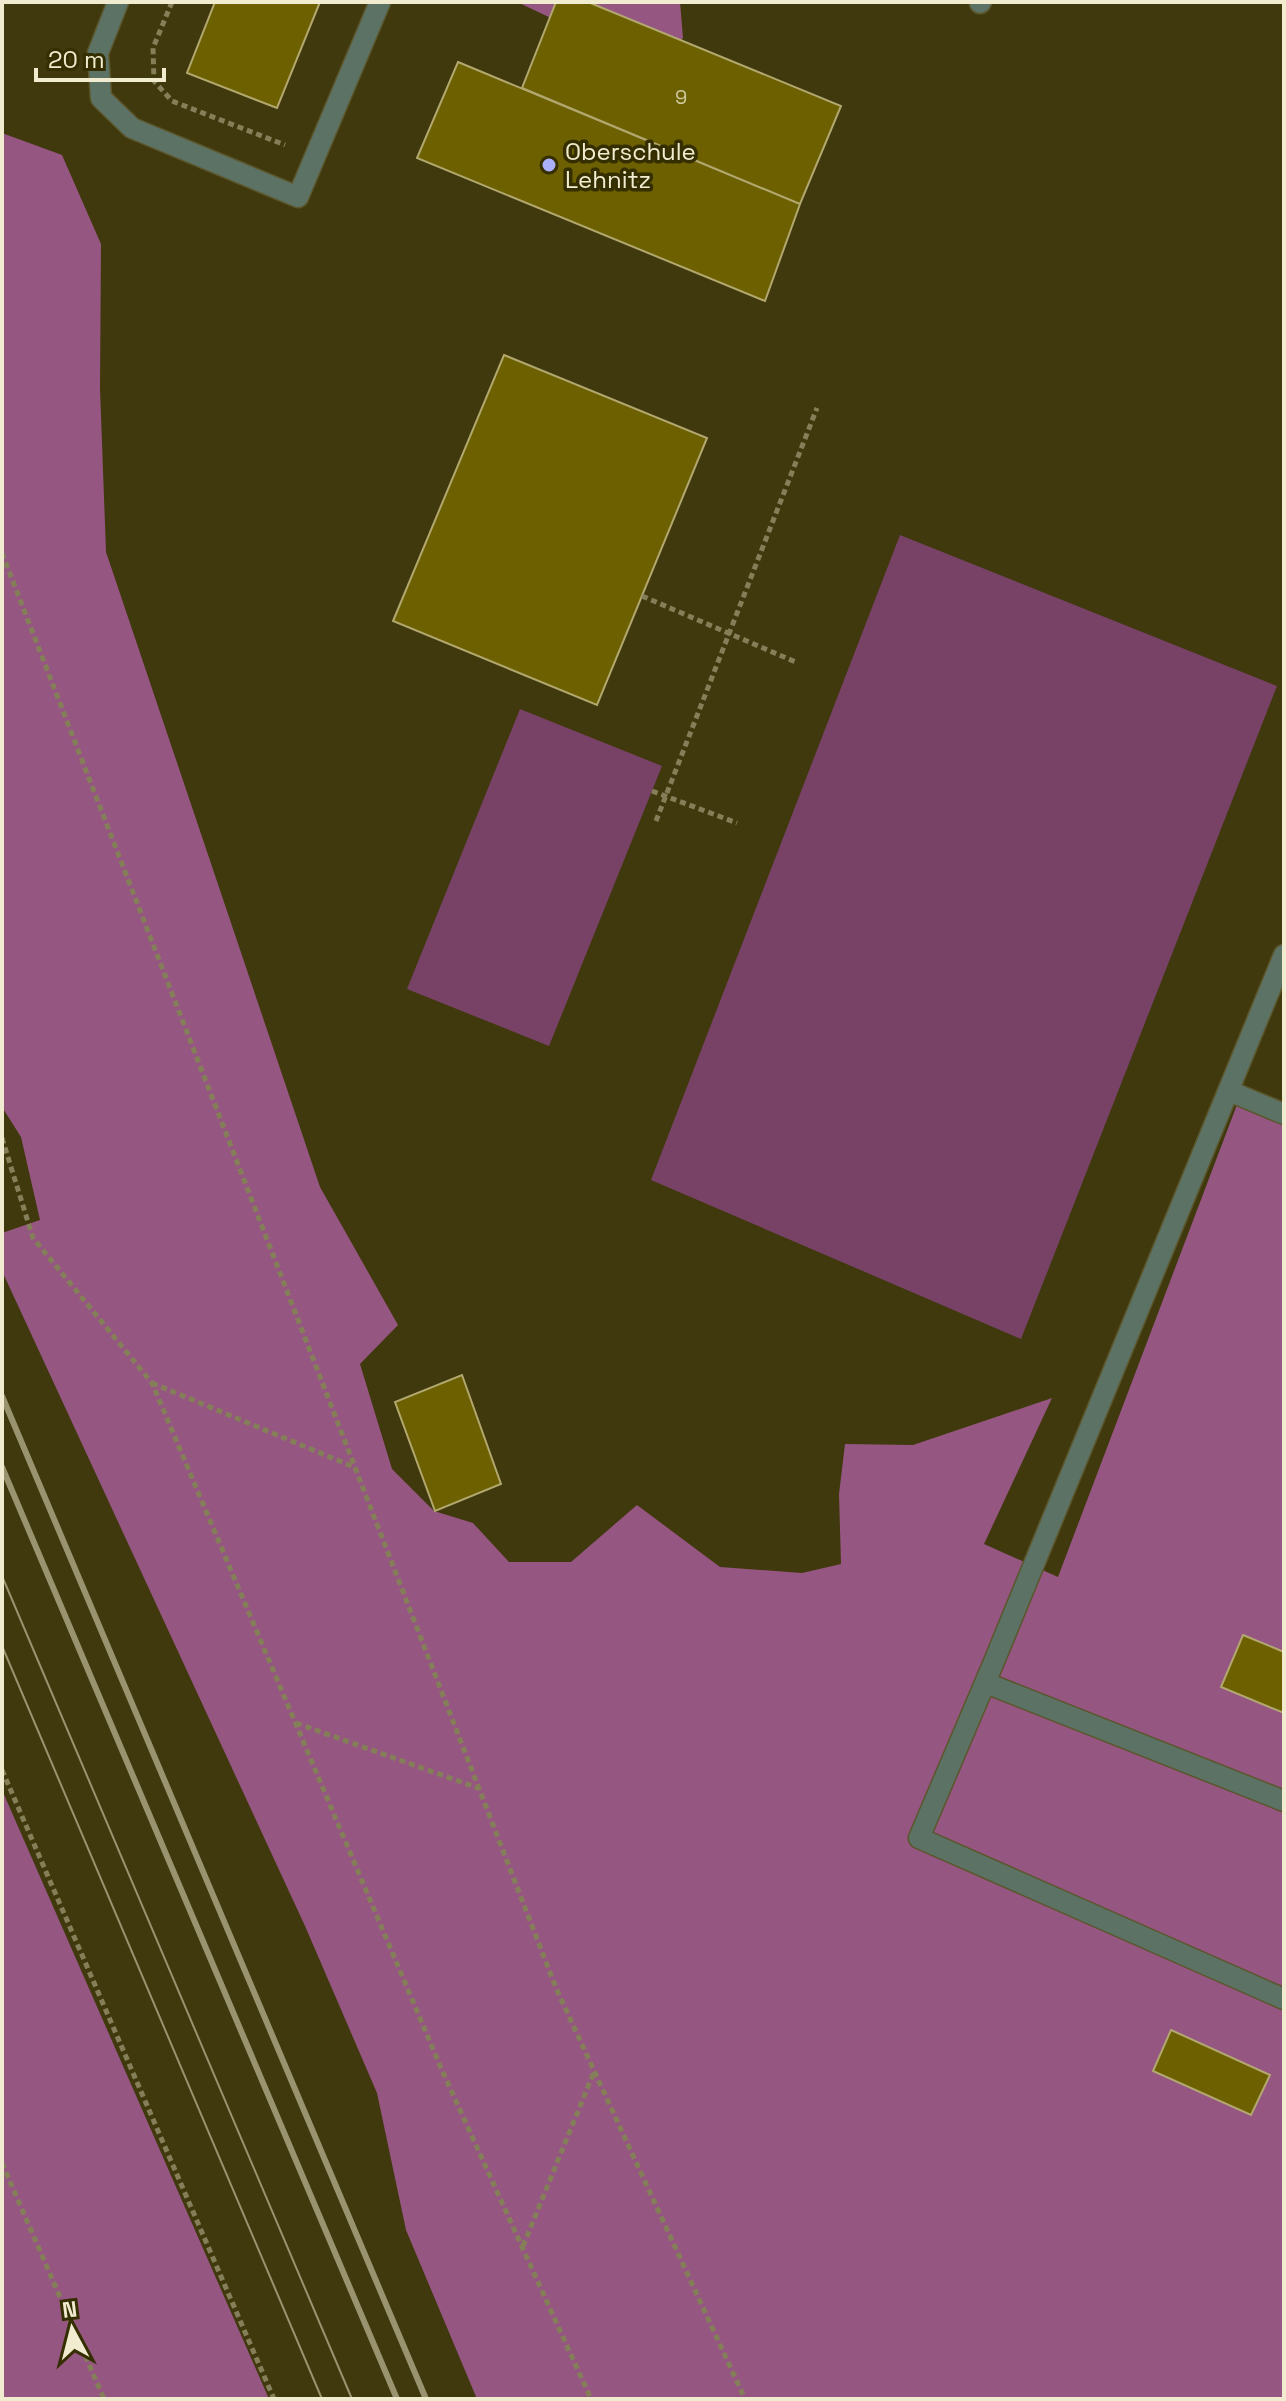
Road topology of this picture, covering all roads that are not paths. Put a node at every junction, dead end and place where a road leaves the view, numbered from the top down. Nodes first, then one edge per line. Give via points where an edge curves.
1 (118, 2) edge
2 (380, 2) edge
3 (1284, 955) edge
4 (1229, 1091) junction
5 (1284, 1114) edge
6 (986, 1683) dead end
7 (1284, 1801) edge
8 (1284, 1999) edge

1 - 2 lane via 98,53 101,98 132,128 298,197
3 - 4 lane
4 - 5 lane
4 - 8 lane via 919,1838
6 - 7 lane

